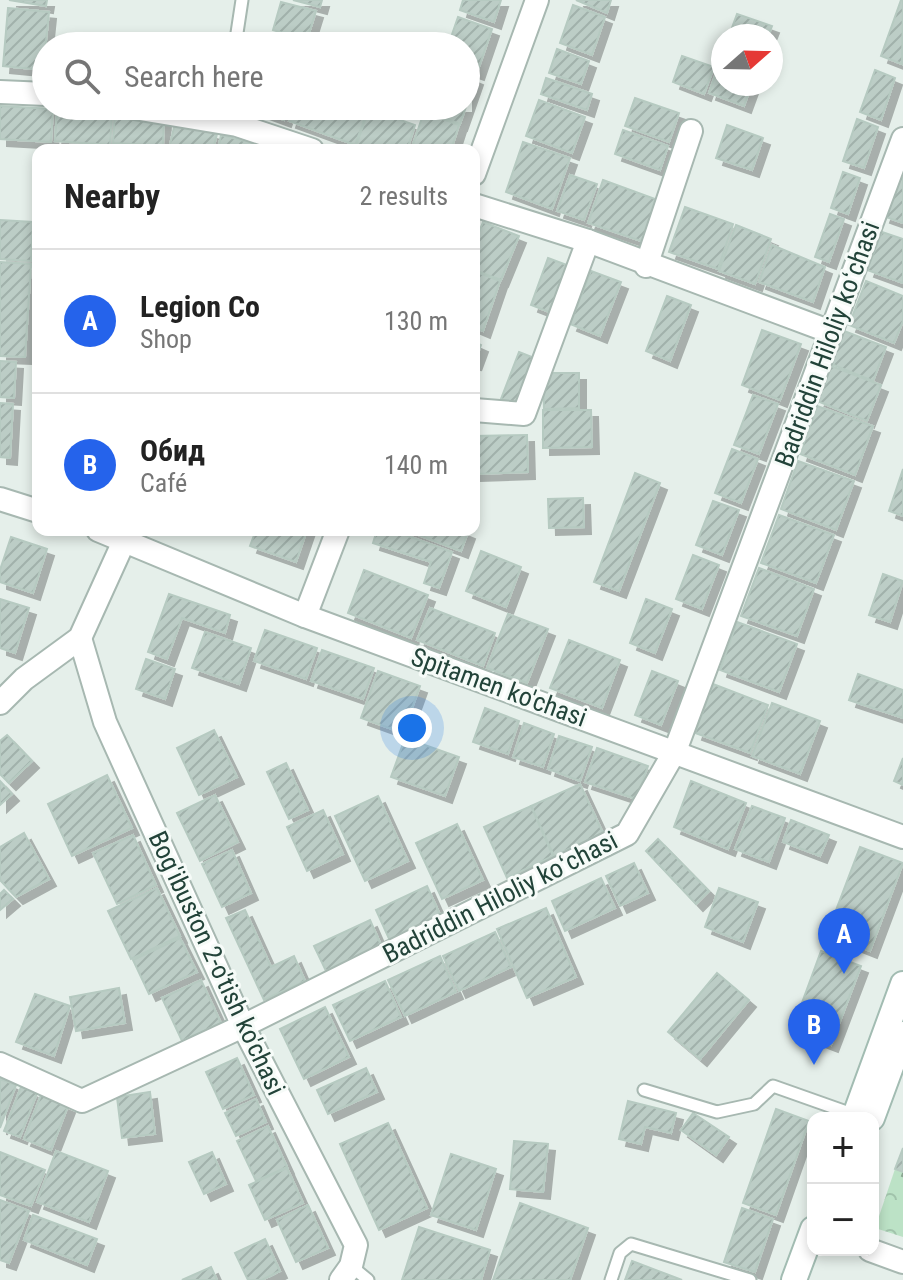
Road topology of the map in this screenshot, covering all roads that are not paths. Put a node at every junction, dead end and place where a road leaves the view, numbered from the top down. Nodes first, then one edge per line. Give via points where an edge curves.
1 (242, 0) edge
2 (537, 0) edge
3 (237, 32) edge
4 (0, 92) edge
5 (32, 93) edge
6 (237, 120) edge
7 (691, 131) dead end
8 (903, 139) edge
9 (297, 144) edge
10 (480, 157) edge
11 (480, 207) edge
12 (588, 241) junction
13 (646, 266) junction
14 (831, 332) junction
15 (480, 410) edge
16 (0, 499) edge
17 (32, 509) edge
18 (116, 536) edge
19 (336, 536) edge
20 (125, 539) junction
21 (305, 616) junction
22 (80, 638) junction
23 (0, 703) edge
24 (675, 751) junction
25 (903, 837) edge
26 (903, 984) edge
27 (243, 1026) junction
28 (903, 1034) edge
29 (0, 1064) edge
30 (644, 1090) dead end
31 (846, 1112) edge
32 (862, 1112) edge
33 (863, 1112) edge
34 (807, 1245) edge
35 (879, 1253) edge
36 (821, 1256) edge
37 (903, 1262) edge
38 (353, 1275) edge
39 (611, 1280) edge
40 (750, 1280) edge
41 (794, 1280) edge
42 (812, 1280) edge

1 - 3 lane
2 - 10 street
4 - 5 street
6 - 9 street
7 - 13 street
8 - 14 street, Badriddin Hiloliy koʻchasi
11 - 12 street
12 - 13 street
12 - 15 street via 524,414
13 - 14 street
14 - 24 street, Badriddin Hiloliy koʻchasi
16 - 17 street
18 - 20 street, Spitamen ko'chasi
19 - 21 street
20 - 21 street, Spitamen ko'chasi
20 - 22 street
21 - 24 street, Spitamen ko'chasi
22 - 23 street
22 - 27 street, Bog'ibuston 2-o'tish ko'chasi via 105,722
24 - 25 street, Spitamen ko'chasi
24 - 27 street, Badriddin Hiloliy koʻchasi via 627,834
26 - 32 main road
27 - 29 street, Badriddin Hiloliy koʻchasi via 82,1101
27 - 38 street, Bog'ibuston 2-o'tish ko'chasi via 356,1245
28 - 33 main road
30 - 31 lane via 717,1112 754,1104 773,1086
34 - 41 main road
35 - 37 street
36 - 42 main road
39 - 40 lane via 620,1253 631,1244

